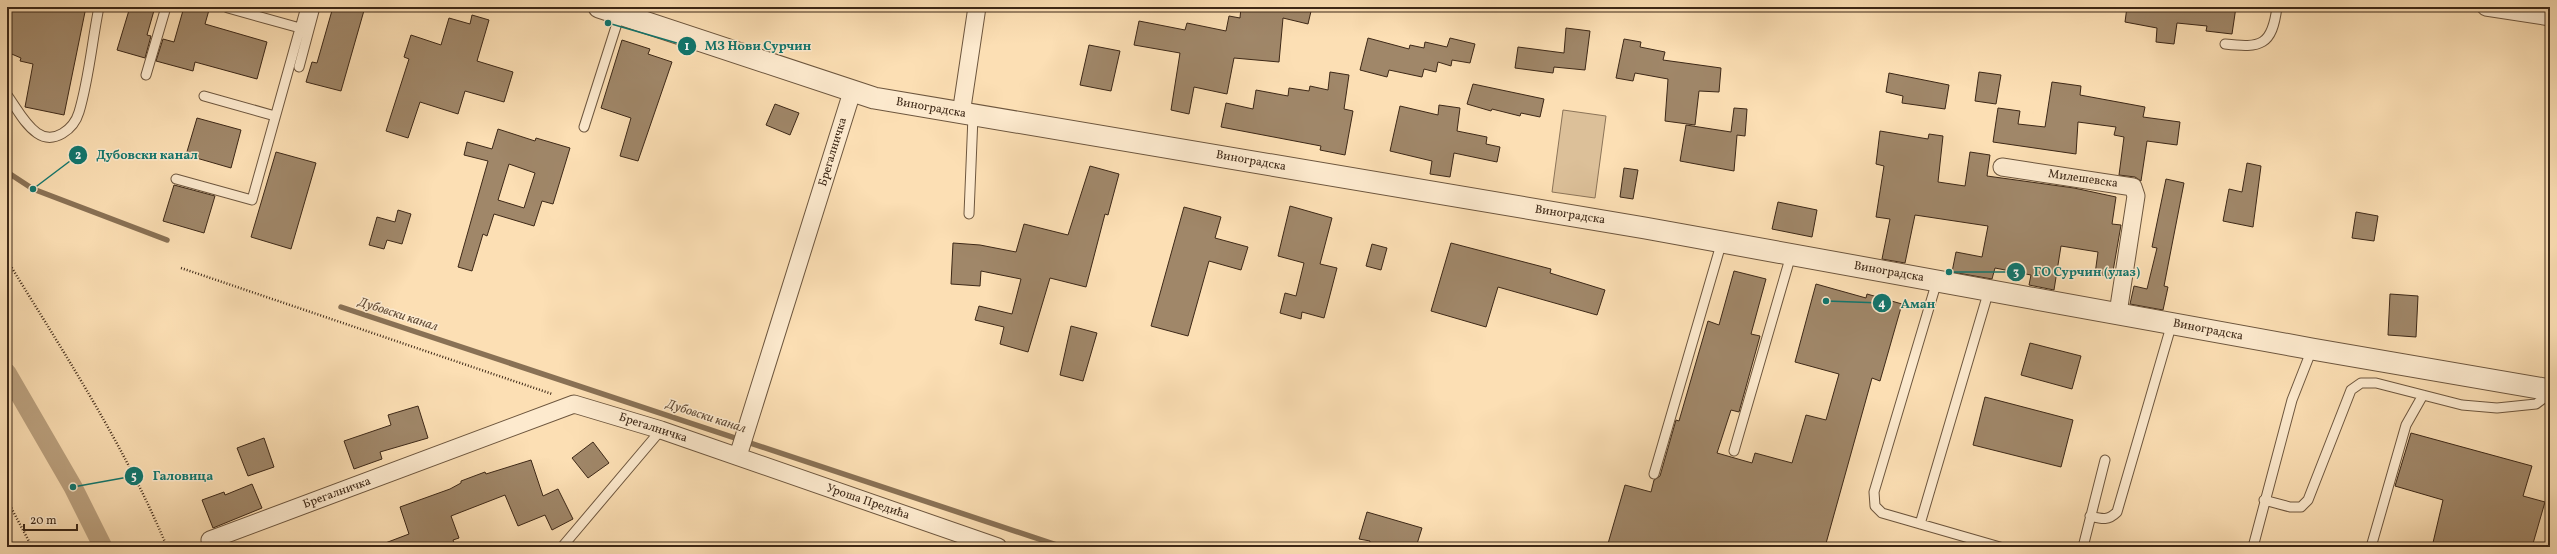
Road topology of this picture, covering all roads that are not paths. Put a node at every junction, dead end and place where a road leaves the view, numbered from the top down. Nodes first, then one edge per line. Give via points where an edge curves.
1 (99, 7) edge
2 (166, 7) edge
3 (306, 7) edge
4 (315, 7) edge
5 (599, 7) edge
6 (977, 7) edge
7 (2277, 7) edge
8 (2486, 7) edge
9 (228, 8) dead end
10 (620, 14) junction
11 (2550, 17) edge
12 (300, 28) junction
13 (2225, 44) dead end
14 (299, 67) dead end
15 (146, 75) dead end
16 (852, 92) junction
17 (7, 95) edge
18 (204, 96) dead end
19 (967, 115) junction
20 (275, 116) junction
21 (584, 127) dead end
22 (2002, 167) dead end
23 (176, 179) dead end
24 (969, 214) dead end
25 (1722, 241) junction
26 (1791, 255) junction
27 (1937, 281) junction
28 (1989, 290) junction
29 (2118, 313) junction
30 (2172, 323) junction
31 (2312, 349) junction
32 (2549, 390) edge
33 (2423, 395) junction
34 (661, 430) junction
35 (1734, 450) dead end
36 (739, 452) junction
37 (2105, 460) dead end
38 (1654, 474) dead end
39 (2264, 500) junction
40 (2090, 516) junction
41 (1920, 524) junction
42 (210, 540) dead end
43 (562, 547) edge
44 (998, 547) edge
45 (2000, 547) edge
46 (2083, 547) edge
47 (2252, 547) edge
48 (2371, 547) edge

1 - 17 lane via 79,113 68,130 53,137 38,134
2 - 15 lane
3 - 12 lane
4 - 14 lane
5 - 10 street, Виноградска
6 - 19 street
7 - 13 lane via 2275,22 2264,41 2255,46
8 - 11 street
9 - 12 lane
10 - 16 street, Виноградска via 819,74
10 - 21 lane
12 - 20 lane
16 - 19 street, Виноградска
16 - 36 street, Брегалничка
18 - 20 lane
19 - 24 lane
19 - 25 street, Виноградска via 1157,144
20 - 23 lane via 252,200
22 - 29 street, Милешевска via 2133,187 2136,196
25 - 26 street, Виноградска
25 - 38 lane
26 - 27 street, Виноградска
26 - 35 lane
27 - 28 street, Виноградска
27 - 41 lane via 1874,492 1875,506 1882,513
28 - 29 street, Виноградска
28 - 41 lane
29 - 30 street, Виноградска
30 - 31 street, Виноградска
30 - 40 lane via 2117,512 2104,520
31 - 32 street, Виноградска
31 - 39 lane via 2292,400
32 - 33 lane via 2536,404 2497,408 2462,405
33 - 39 lane via 2376,383 2361,383 2352,390 2308,500 2301,507 2290,507
33 - 48 lane via 2406,424
34 - 36 street, Брегалничка
34 - 42 street, Брегалничка via 574,404
34 - 43 lane
36 - 44 street, Уроша Предића
37 - 40 lane
39 - 47 lane
40 - 46 lane
41 - 45 lane

